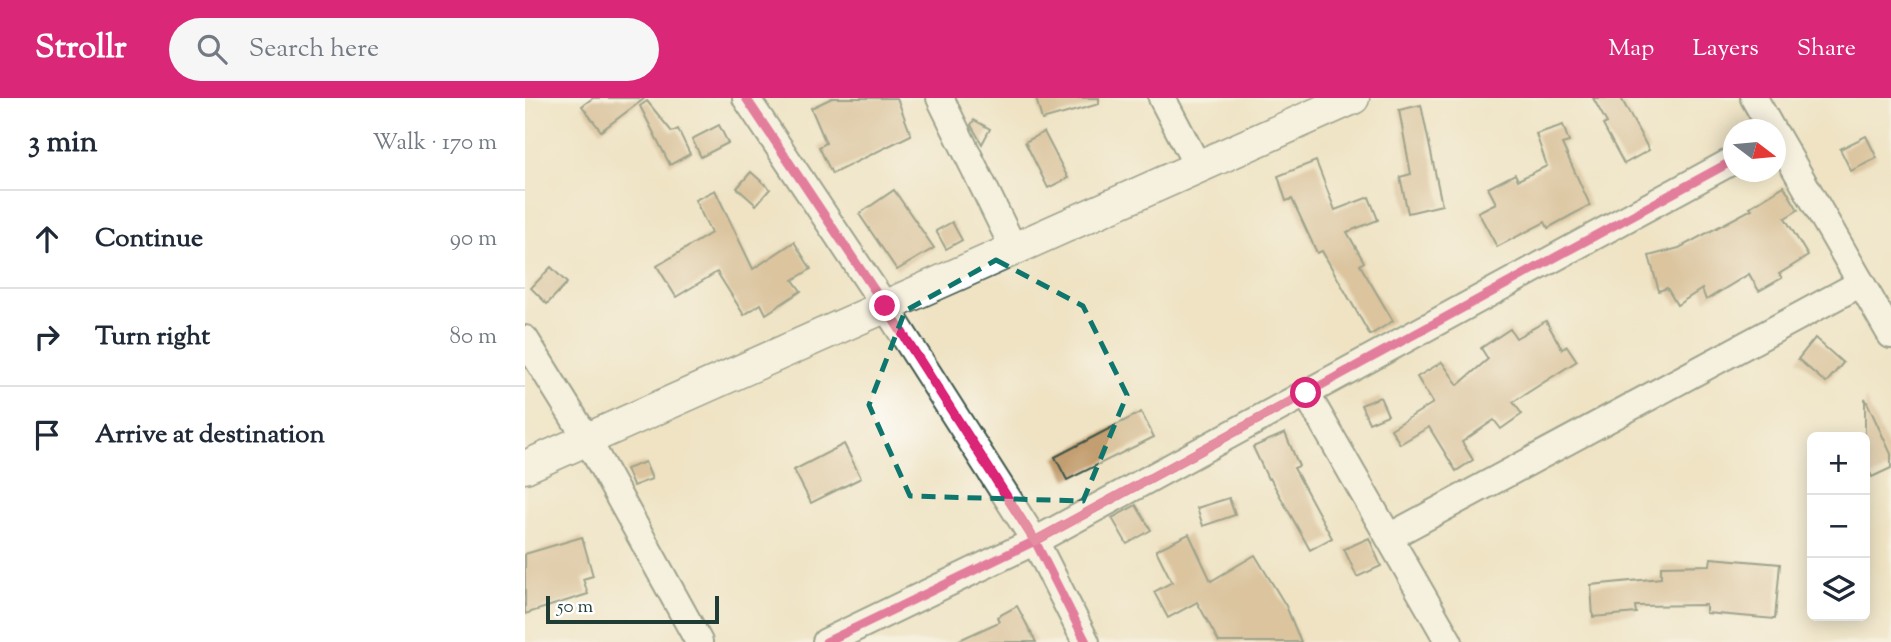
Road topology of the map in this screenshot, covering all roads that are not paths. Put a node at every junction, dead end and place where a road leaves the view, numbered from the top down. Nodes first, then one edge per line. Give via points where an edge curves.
1 (746, 98) edge
2 (940, 98) edge
3 (1162, 98) edge
4 (1353, 98) edge
5 (1754, 98) edge
6 (1766, 119) edge
7 (1786, 153) edge
8 (1723, 166) edge
9 (1198, 167) junction
10 (1014, 248) junction
11 (1861, 283) junction
12 (885, 306) junction
13 (1891, 335) edge
14 (525, 339) edge
15 (1306, 393) junction
16 (587, 439) junction
17 (525, 467) edge
18 (1389, 537) junction
19 (1035, 541) junction
20 (699, 642) edge
21 (826, 642) edge
22 (1086, 642) edge
23 (1449, 642) edge

1 - 12 street
2 - 10 street
3 - 9 street
4 - 9 main road
5 - 6 street
7 - 11 street
8 - 15 street
9 - 10 main road
10 - 12 main road
11 - 13 street
11 - 18 street
12 - 16 main road
12 - 19 street
14 - 16 street
15 - 18 street
15 - 19 street
16 - 17 main road
16 - 20 street
18 - 23 street
19 - 21 street
19 - 22 street

